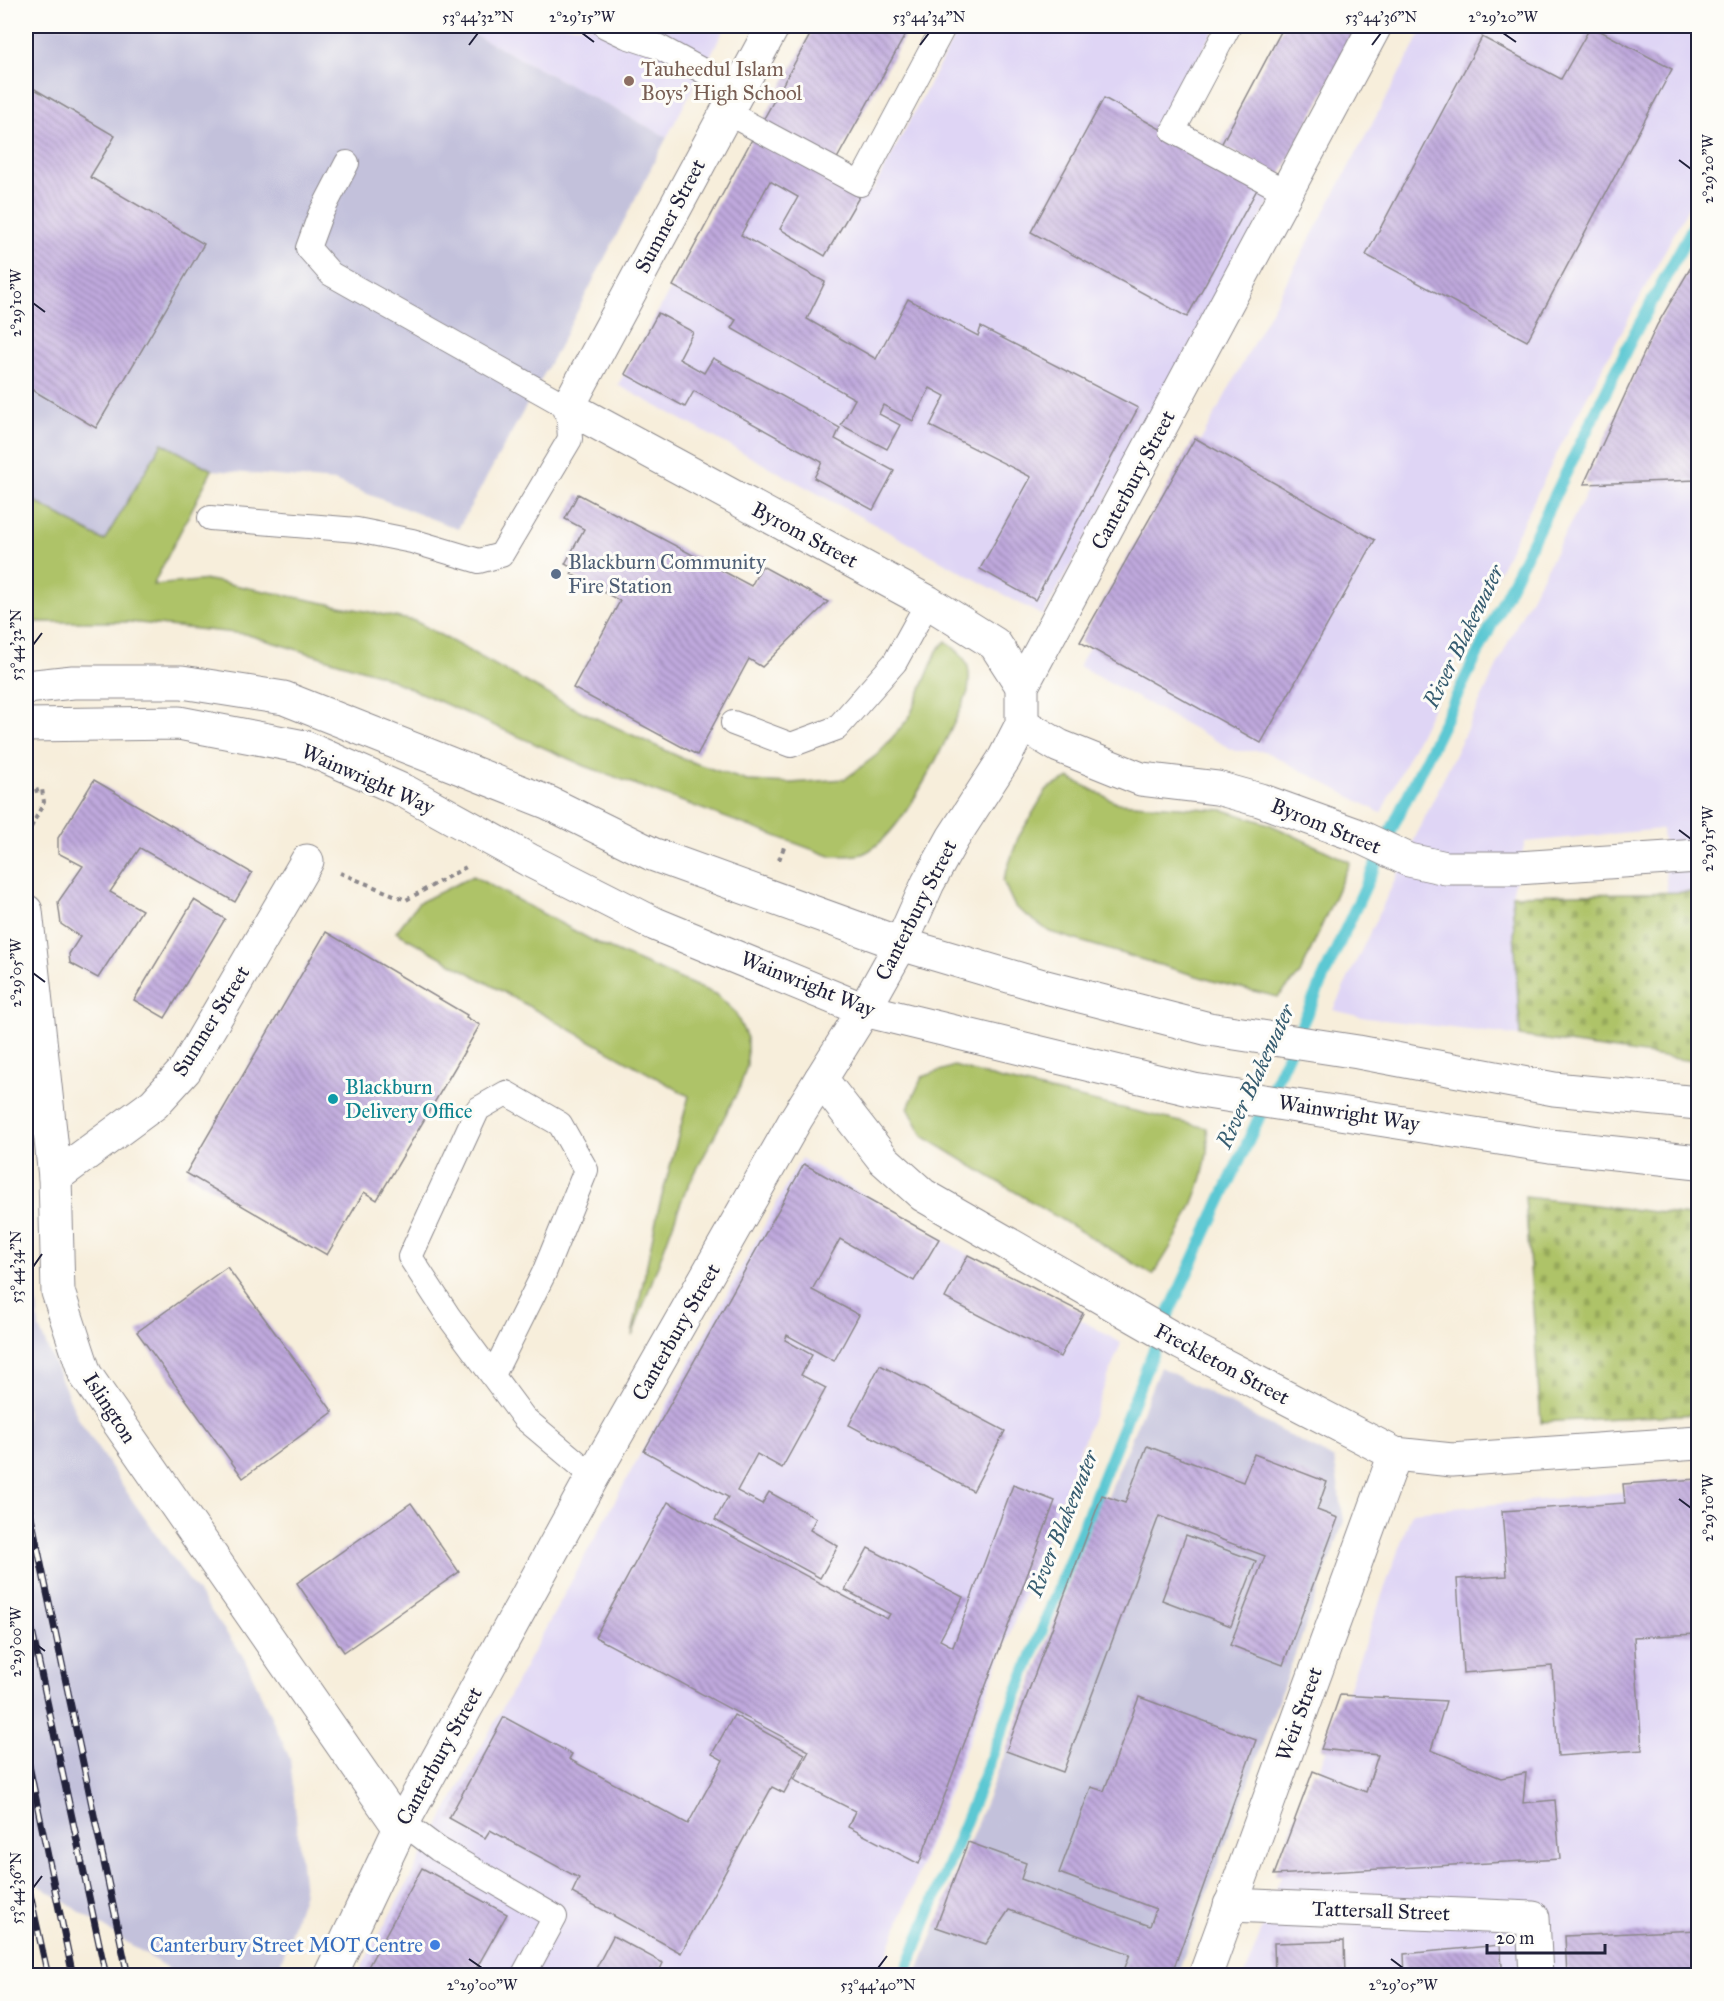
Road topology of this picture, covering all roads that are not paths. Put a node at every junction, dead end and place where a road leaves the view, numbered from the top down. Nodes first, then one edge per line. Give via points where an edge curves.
1 (605, 26) edge
2 (773, 26) edge
3 (944, 26) edge
4 (1230, 26) edge
5 (1375, 26) edge
6 (732, 101) junction
7 (347, 163) dead end
8 (1286, 192) junction
9 (568, 407) junction
10 (210, 518) dead end
11 (928, 602) junction
12 (1023, 686) junction
13 (26, 687) edge
14 (732, 723) dead end
15 (1022, 724) junction
16 (26, 725) edge
17 (1698, 856) edge
18 (307, 861) road end
19 (26, 911) edge
20 (901, 944) junction
21 (864, 1010) junction
22 (821, 1079) junction
23 (1698, 1103) edge
24 (1698, 1162) edge
25 (56, 1177) junction
26 (492, 1375) junction
27 (1698, 1443) edge
28 (1395, 1454) junction
29 (593, 1476) junction
30 (401, 1825) junction
31 (1230, 1905) junction
32 (330, 1976) edge
33 (523, 1976) edge
34 (1205, 1976) edge
35 (1536, 1976) edge

1 - 6 lane via 658,47
2 - 6 main road, Sumner Street
3 - 6 lane via 860,184
4 - 8 lane via 1173,131
5 - 8 main road, Canterbury Street
6 - 9 main road, Sumner Street
7 - 9 lane via 308,248 331,274
8 - 12 main road, Canterbury Street
9 - 10 lane via 570,440 501,555 479,561 357,530
9 - 11 main road, Byrom Street
11 - 12 main road, Byrom Street via 995,644
11 - 14 lane via 895,662 837,728 791,744
12 - 15 main road, Canterbury Street
13 - 20 main road, Wainwright Way via 73,682 182,682 284,698 549,803 652,854
15 - 17 main road, Byrom Street via 1059,746 1141,779 1217,788 1260,800 1354,834 1409,860 1446,868
15 - 20 main road, Canterbury Street via 928,883
16 - 21 main road, Wainwright Way via 179,723 304,747 406,792 655,924
18 - 25 main road, Sumner Street via 185,1070 154,1104
19 - 25 main road, Islington
20 - 21 main road, Canterbury Street
20 - 23 main road, Wainwright Way via 1209,1029 1554,1089
21 - 22 main road, Canterbury Street
21 - 24 main road, Wainwright Way via 1194,1090 1550,1146
22 - 28 main road, Freckleton Street via 884,1160 923,1195 1181,1343
22 - 29 main road, Canterbury Street
25 - 30 main road, Islington via 58,1292 85,1374
26 - 26 lane via 410,1257 478,1109 506,1093 560,1124 586,1170 544,1273
26 - 29 lane via 524,1418
27 - 28 main road, Freckleton Street via 1452,1461
28 - 31 main road, Weir Street
29 - 30 main road, Canterbury Street
30 - 32 main road, Canterbury Street
30 - 33 lane via 555,1917
31 - 34 main road, Weir Street
31 - 35 main road, Tattersall Street via 1533,1918

